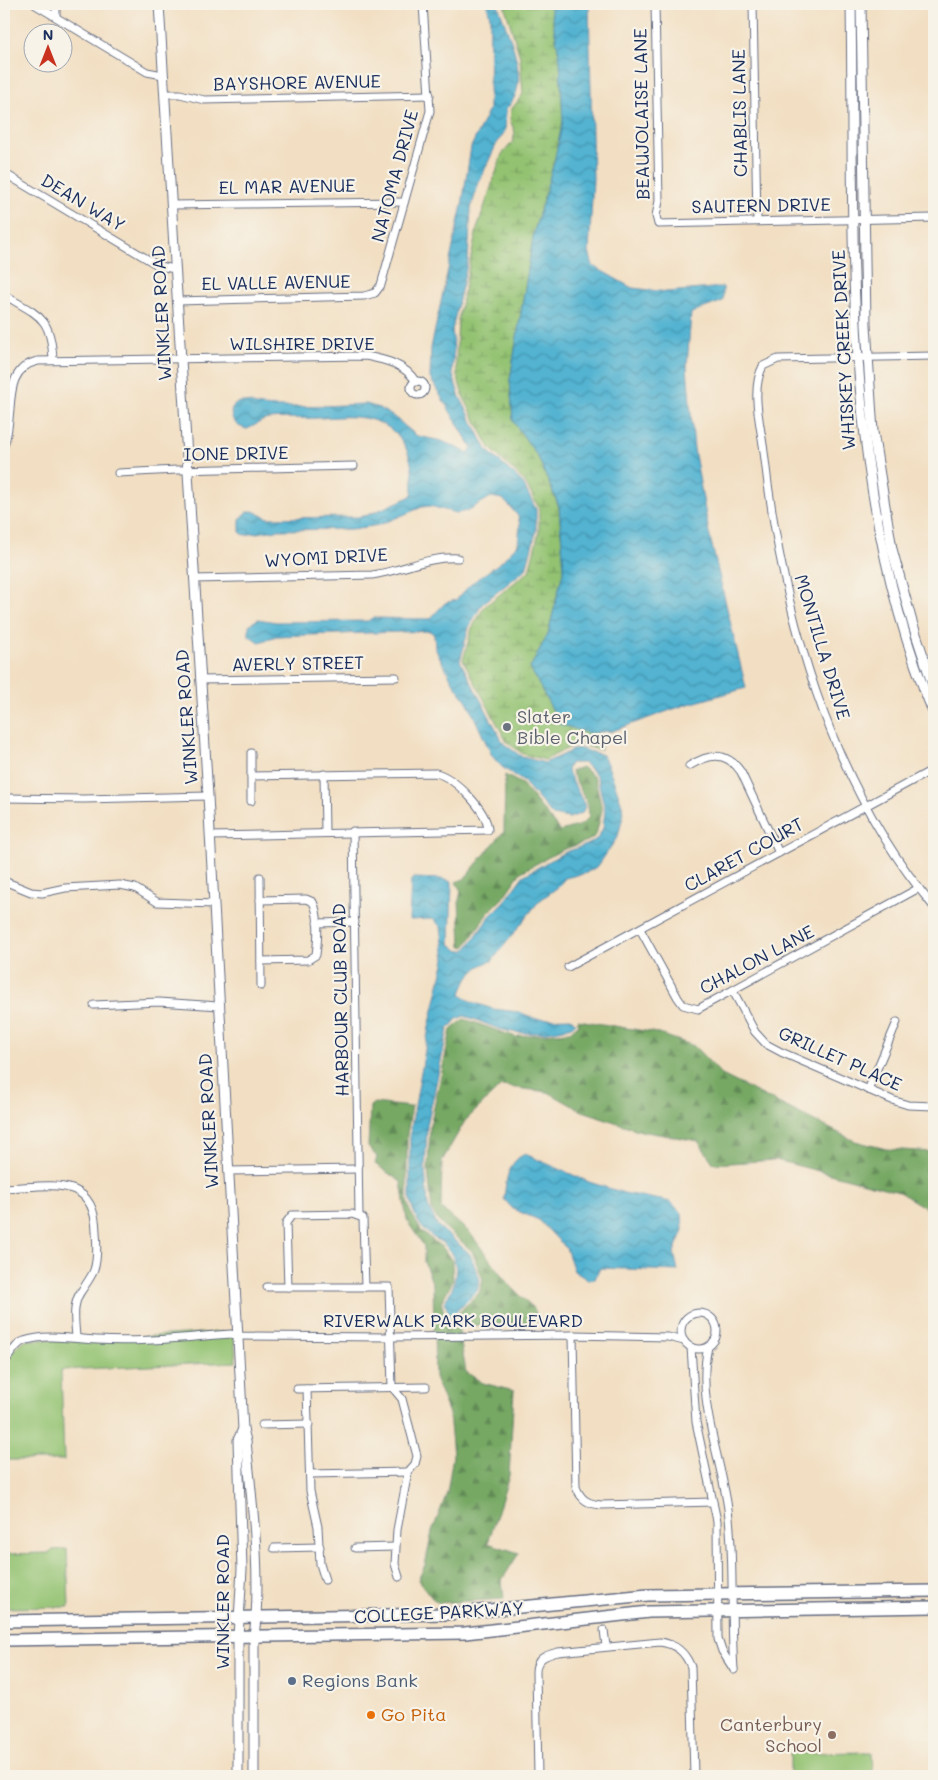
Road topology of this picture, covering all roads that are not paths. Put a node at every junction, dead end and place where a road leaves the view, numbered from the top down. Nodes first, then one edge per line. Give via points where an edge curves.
1 (34, 4) edge
2 (56, 4) edge
3 (159, 4) edge
4 (423, 4) edge
5 (655, 4) edge
6 (753, 4) edge
7 (851, 4) edge
8 (861, 4) edge
9 (56, 17) junction
10 (164, 75) junction
11 (165, 94) junction
12 (430, 95) junction
13 (4, 173) edge
14 (404, 202) junction
15 (172, 205) junction
16 (934, 218) edge
17 (854, 219) junction
18 (865, 219) junction
19 (757, 221) junction
20 (658, 224) joint
21 (175, 269) junction
22 (376, 293) joint
23 (4, 295) edge
24 (177, 300) junction
25 (934, 356) edge
26 (857, 357) junction
27 (867, 358) junction
28 (181, 359) junction
29 (53, 360) junction
30 (416, 382) dead end
31 (4, 446) edge
32 (354, 466) dead end
33 (188, 470) junction
34 (118, 474) dead end
35 (458, 558) dead end
36 (194, 579) junction
37 (396, 677) dead end
38 (200, 680) junction
39 (934, 689) edge
40 (934, 714) edge
41 (251, 753) dead end
42 (689, 766) dead end
43 (934, 769) edge
44 (324, 774) junction
45 (251, 776) junction
46 (208, 796) junction
47 (4, 798) edge
48 (251, 801) dead end
49 (866, 806) junction
50 (325, 832) junction
51 (354, 832) junction
52 (210, 836) junction
53 (779, 853) junction
54 (260, 877) dead end
55 (4, 881) edge
56 (919, 888) junction
57 (260, 900) junction
58 (214, 904) junction
59 (934, 907) edge
60 (355, 922) junction
61 (317, 923) junction
62 (640, 929) junction
63 (261, 960) junction
64 (568, 967) dead end
65 (261, 986) dead end
66 (733, 991) junction
67 (94, 1005) dead end
68 (219, 1006) junction
69 (897, 1022) dead end
70 (868, 1090) junction
71 (934, 1106) edge
72 (358, 1169) junction
73 (228, 1171) junction
74 (4, 1188) edge
75 (359, 1215) junction
76 (267, 1287) dead end
77 (288, 1287) junction
78 (365, 1287) junction
79 (681, 1329) junction
80 (573, 1334) junction
81 (238, 1336) junction
82 (668, 1337) junction
83 (76, 1338) junction
84 (391, 1338) junction
85 (684, 1341) junction
86 (691, 1347) junction
87 (708, 1347) junction
88 (4, 1363) edge
89 (392, 1387) junction
90 (426, 1387) dead end
91 (297, 1389) dead end
92 (307, 1389) junction
93 (309, 1424) junction
94 (262, 1425) dead end
95 (242, 1429) junction
96 (408, 1472) junction
97 (310, 1474) junction
98 (713, 1502) junction
99 (320, 1547) junction
100 (395, 1547) junction
101 (274, 1548) dead end
102 (355, 1548) dead end
103 (399, 1577) dead end
104 (325, 1580) dead end
105 (934, 1591) edge
106 (719, 1594) junction
107 (732, 1594) junction
108 (934, 1607) edge
109 (732, 1610) junction
110 (718, 1611) junction
111 (240, 1617) junction
112 (257, 1617) junction
113 (90, 1620) junction
114 (4, 1621) edge
115 (604, 1630) dead end
116 (238, 1637) junction
117 (254, 1637) junction
118 (91, 1639) junction
119 (4, 1640) edge
120 (606, 1646) junction
121 (238, 1776) edge
122 (254, 1776) edge
123 (538, 1776) edge
124 (694, 1776) edge

1 - 9 street
2 - 9 street
3 - 10 street, WINKLER ROAD
4 - 12 street, NATOMA DRIVE
5 - 20 street, BEAUJOLAISE LANE
6 - 19 street, CHABLIS LANE
7 - 17 street, WHISKEY CREEK DRIVE
8 - 18 street, WHISKEY CREEK DRIVE
9 - 10 street via 147,72
10 - 11 street, WINKLER ROAD
11 - 12 street, BAYSHORE AVENUE via 204,100
11 - 15 street, WINKLER ROAD
12 - 14 street, NATOMA DRIVE via 428,119
13 - 21 street, DEAN WAY via 158,266
14 - 15 street, EL MAR AVENUE
14 - 22 street, NATOMA DRIVE
15 - 21 street, WINKLER ROAD
16 - 18 street, SAUTERN DRIVE
17 - 18 street, SAUTERN DRIVE
17 - 19 street, SAUTERN DRIVE
17 - 26 street, WHISKEY CREEK DRIVE
18 - 27 street, WHISKEY CREEK DRIVE
19 - 20 street, SAUTERN DRIVE
21 - 24 street, WINKLER ROAD
22 - 24 street, EL VALLE AVENUE via 364,296
23 - 29 street via 47,325
24 - 28 street, WINKLER ROAD
25 - 27 street
26 - 27 street
26 - 40 street, WHISKEY CREEK DRIVE via 866,459 880,539 901,622
26 - 49 street, MONTILLA DRIVE via 770,361 761,370 758,390 765,466 788,590 827,719
27 - 39 street, WHISKEY CREEK DRIVE via 873,432 891,541
28 - 29 street, WILSHIRE DRIVE
28 - 30 street, WILSHIRE DRIVE via 366,356 396,364 411,374
28 - 33 street, WINKLER ROAD
29 - 31 street, WILSHIRE DRIVE via 29,362 10,377 6,392
32 - 33 street, IONE DRIVE
33 - 34 street, IONE DRIVE
33 - 36 street, WINKLER ROAD
35 - 36 street, WYOMI DRIVE via 430,559 372,575
36 - 38 street, WINKLER ROAD
37 - 38 street, AVERLY STREET
38 - 46 street, WINKLER ROAD
41 - 45 street
42 - 53 street via 712,756 724,757 734,763
43 - 49 street, CLARET COURT
44 - 45 street
44 - 50 street
44 - 51 street via 443,775 481,809 488,821 488,830
45 - 48 street
46 - 47 street
46 - 52 street, WINKLER ROAD
49 - 53 street, CLARET COURT
49 - 56 street, MONTILLA DRIVE
50 - 51 street
50 - 52 street
51 - 60 street, HARBOUR CLUB ROAD
52 - 58 street, WINKLER ROAD
53 - 62 street, CLARET COURT
54 - 57 street
55 - 58 street via 42,893 65,888 120,885 135,888 158,902
56 - 59 street, MONTILLA DRIVE
56 - 66 street, CHALON LANE
57 - 61 street via 306,899 316,908
57 - 63 street
58 - 68 street, WINKLER ROAD
60 - 61 street
60 - 72 street, HARBOUR CLUB ROAD
61 - 63 street via 316,955 308,960
62 - 64 street, CLARET COURT
62 - 66 street, CHALON LANE via 683,1005 698,1009
63 - 65 street
66 - 70 street, GRILLET PLACE via 755,1032 766,1044
67 - 68 street via 159,1002
68 - 73 street, WINKLER ROAD
69 - 70 street
70 - 71 street, GRILLET PLACE via 900,1103
72 - 73 street
72 - 75 street, HARBOUR CLUB ROAD
73 - 81 street, WINKLER ROAD
74 - 83 street via 71,1188 84,1194 92,1203 96,1214 96,1262 94,1272 75,1306
75 - 77 street via 292,1215 288,1218
75 - 78 street, HARBOUR CLUB ROAD via 363,1218
76 - 77 street
77 - 78 street
78 - 84 street via 390,1286
79 - 82 street
79 - 85 street
79 - 87 street via 692,1314 700,1312 710,1316 718,1334
80 - 82 street, RIVERWALK PARK BOULEVARD
80 - 84 street, RIVERWALK PARK BOULEVARD
80 - 98 street via 576,1487 579,1495 584,1501 602,1505
81 - 83 street, RIVERWALK PARK BOULEVARD
81 - 84 street, RIVERWALK PARK BOULEVARD
81 - 95 street, WINKLER ROAD
82 - 85 street, RIVERWALK PARK BOULEVARD
83 - 88 street, RIVERWALK PARK BOULEVARD via 39,1337 21,1342
84 - 89 street
85 - 86 street
86 - 87 street
86 - 98 street via 696,1422
87 - 107 street via 708,1408 728,1509
89 - 90 street
89 - 92 street
89 - 96 street via 402,1398 416,1448 415,1464
91 - 92 street
92 - 93 street
93 - 94 street
93 - 97 street
95 - 111 street, WINKLER ROAD via 238,1440 242,1570
95 - 112 street, WINKLER ROAD via 252,1500
96 - 97 street
96 - 100 street
97 - 99 street via 311,1500
98 - 106 street via 718,1530
99 - 101 street
99 - 104 street via 321,1572
100 - 102 street
100 - 103 street
105 - 107 main road, COLLEGE PARKWAY
106 - 107 main road, COLLEGE PARKWAY
106 - 110 street
106 - 112 main road, COLLEGE PARKWAY via 648,1596 477,1613
107 - 109 street
108 - 109 main road, COLLEGE PARKWAY
109 - 110 main road, COLLEGE PARKWAY
109 - 110 street via 734,1670 718,1639
110 - 117 main road, COLLEGE PARKWAY via 621,1614 465,1632
111 - 112 main road, COLLEGE PARKWAY
111 - 113 main road, COLLEGE PARKWAY
111 - 116 street, WINKLER ROAD
112 - 117 street, WINKLER ROAD
113 - 114 main road, COLLEGE PARKWAY
113 - 118 main road
115 - 120 street
116 - 117 main road, COLLEGE PARKWAY
116 - 118 main road, COLLEGE PARKWAY
116 - 121 street, WINKLER ROAD
117 - 122 street, WINKLER ROAD
118 - 119 main road, COLLEGE PARKWAY
120 - 123 street via 550,1654 538,1661
120 - 124 street via 667,1643 688,1659 692,1676

